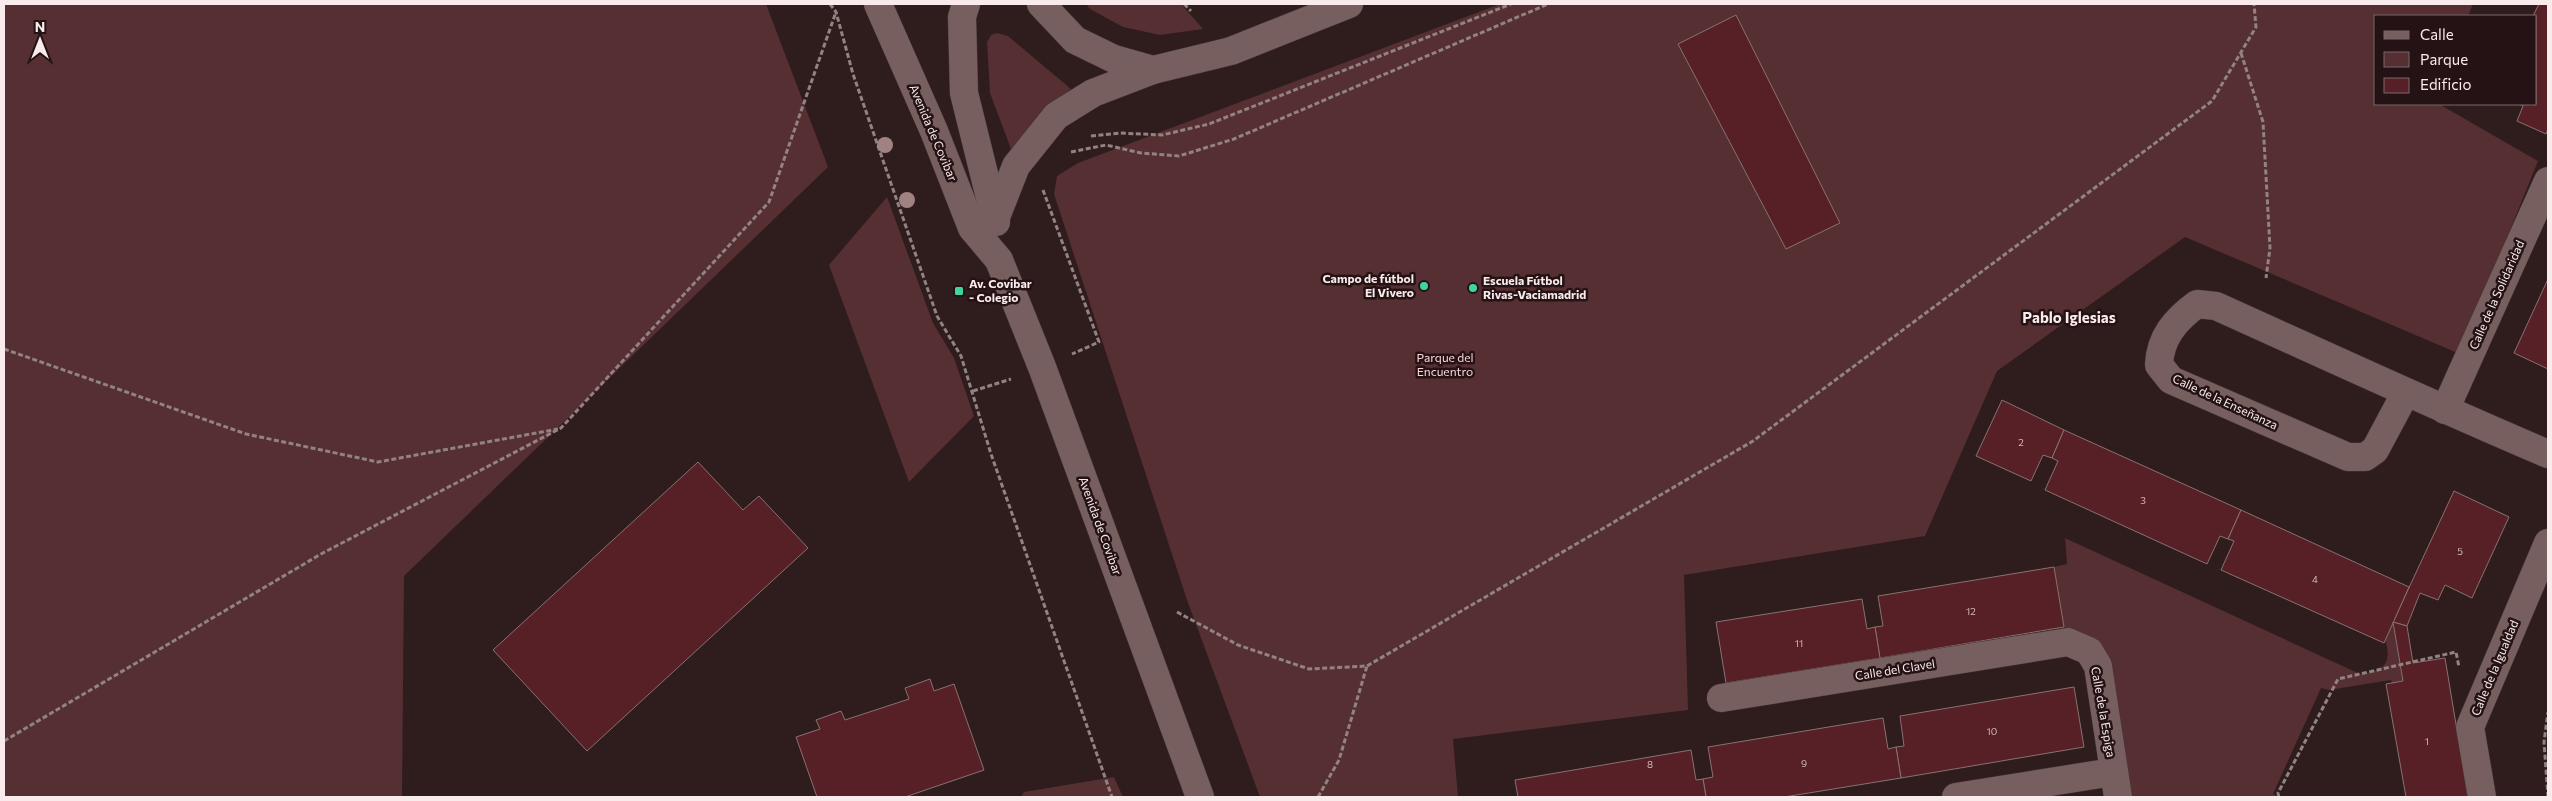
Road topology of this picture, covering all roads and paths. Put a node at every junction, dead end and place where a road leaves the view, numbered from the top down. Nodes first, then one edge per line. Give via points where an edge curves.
1 (830, 4) edge
2 (878, 4) edge
3 (966, 4) edge
4 (1041, 4) edge
5 (1184, 4) edge
6 (1349, 4) edge
7 (1510, 4) edge
8 (1548, 4) edge
9 (2254, 4) edge
10 (1191, 11) dead end
11 (836, 12) junction
12 (2241, 52) junction
13 (1153, 70) junction
14 (1086, 136) dead end
15 (1067, 153) dead end
16 (2548, 181) edge
17 (1042, 186) dead end
18 (996, 216) junction
19 (997, 256) junction
20 (2266, 278) dead end
21 (4, 350) edge
22 (1083, 350) dead end
23 (2406, 392) junction
24 (2445, 410) junction
25 (561, 428) junction
26 (2548, 454) edge
27 (2548, 543) edge
28 (1177, 612) dead end
29 (2068, 642) joint
30 (2456, 652) dead end
31 (1367, 666) junction
32 (1721, 698) dead end
33 (2548, 712) edge
34 (4, 741) edge
35 (2115, 784) edge
36 (1112, 797) edge
37 (1200, 797) edge
38 (1318, 797) edge
39 (1956, 797) edge
40 (2279, 797) edge
41 (2482, 797) edge
42 (2548, 797) edge

1 - 11 path
2 - 19 street, Avenida de Covibar via 972,228
3 - 18 street, Avenida de Covibar via 962,17 964,93
4 - 13 street via 1075,40 1114,59
5 - 10 path
6 - 13 street, Avenida de Covibar via 1231,51
7 - 14 path via 1209,124 1162,136 1120,133
8 - 15 path via 1225,142 1179,156 1141,153 1106,145
9 - 12 path via 2256,27
11 - 25 path via 769,202
11 - 36 path via 853,74 937,316 961,356 991,454
12 - 20 path via 2263,122 2270,248
12 - 31 path via 2212,101 1753,441
13 - 18 street, Avenida de Covibar via 1093,93 1056,116 1016,166
16 - 24 street, Calle de la Solidaridad
17 - 22 path via 1099,342
18 - 19 street, Avenida de Covibar
19 - 37 street, Avenida de Covibar via 1042,367
21 - 25 path via 246,434 378,462
23 - 23 street, Calle de la Enseñanza via 2216,306 2197,304 2180,316 2160,348 2159,365 2172,380 2348,457 2365,457 2376,450
23 - 24 street, Calle de la Enseñanza
24 - 26 street, Calle de la Enseñanza
25 - 34 path via 321,554
27 - 41 street, Calle de la Igualdad via 2470,727
28 - 31 path via 1238,645 1310,669
29 - 32 street, Calle del Clavel
29 - 35 street, Calle de la Espiga via 2089,651 2098,666
30 - 40 path via 2338,679 2278,793
31 - 38 path via 1339,760
33 - 42 path via 2544,742
35 - 39 street

